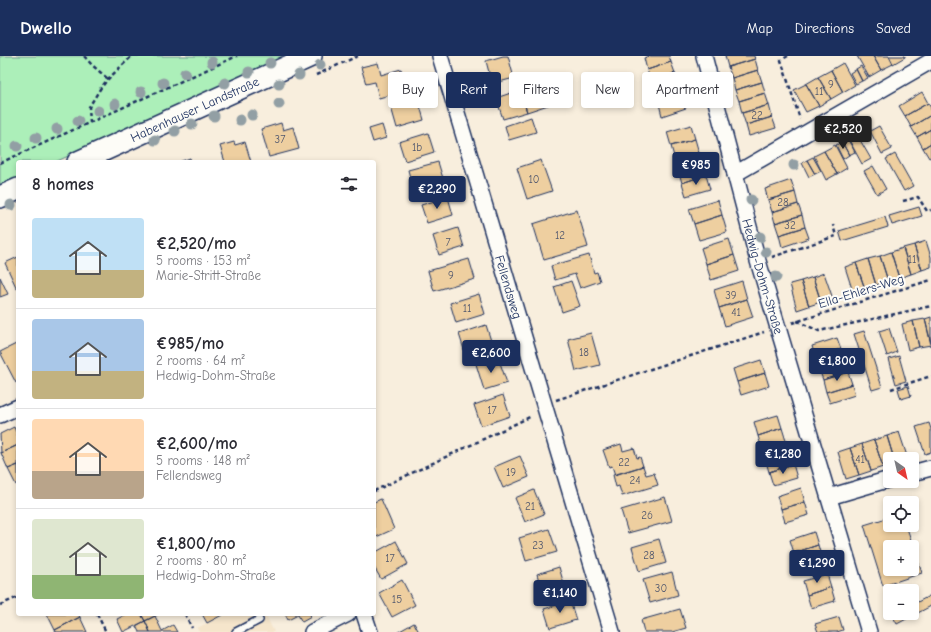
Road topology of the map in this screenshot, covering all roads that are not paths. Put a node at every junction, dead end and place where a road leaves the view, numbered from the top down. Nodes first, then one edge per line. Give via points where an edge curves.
1 (311, 56) edge
2 (440, 56) edge
3 (704, 56) edge
4 (930, 61) edge
5 (82, 160) edge
6 (735, 174) junction
7 (16, 190) edge
8 (0, 197) edge
9 (16, 408) edge
10 (0, 415) edge
11 (931, 468) edge
12 (919, 470) edge
13 (883, 481) edge
14 (829, 497) junction
15 (344, 616) edge
16 (365, 616) edge
17 (259, 620) dead end
18 (236, 632) edge
19 (312, 632) edge
20 (370, 632) edge
21 (612, 632) edge
22 (869, 632) edge

1 - 5 street, Habenhauser Landstraße
2 - 21 street, Fellendsweg
3 - 6 street, Hedwig-Dohm-Straße
4 - 6 street
6 - 14 street, Hedwig-Dohm-Straße via 758,261
7 - 8 street
9 - 10 street
11 - 12 street
13 - 14 street
14 - 22 street, Hedwig-Dohm-Straße
15 - 19 street
16 - 20 street
17 - 18 lane

